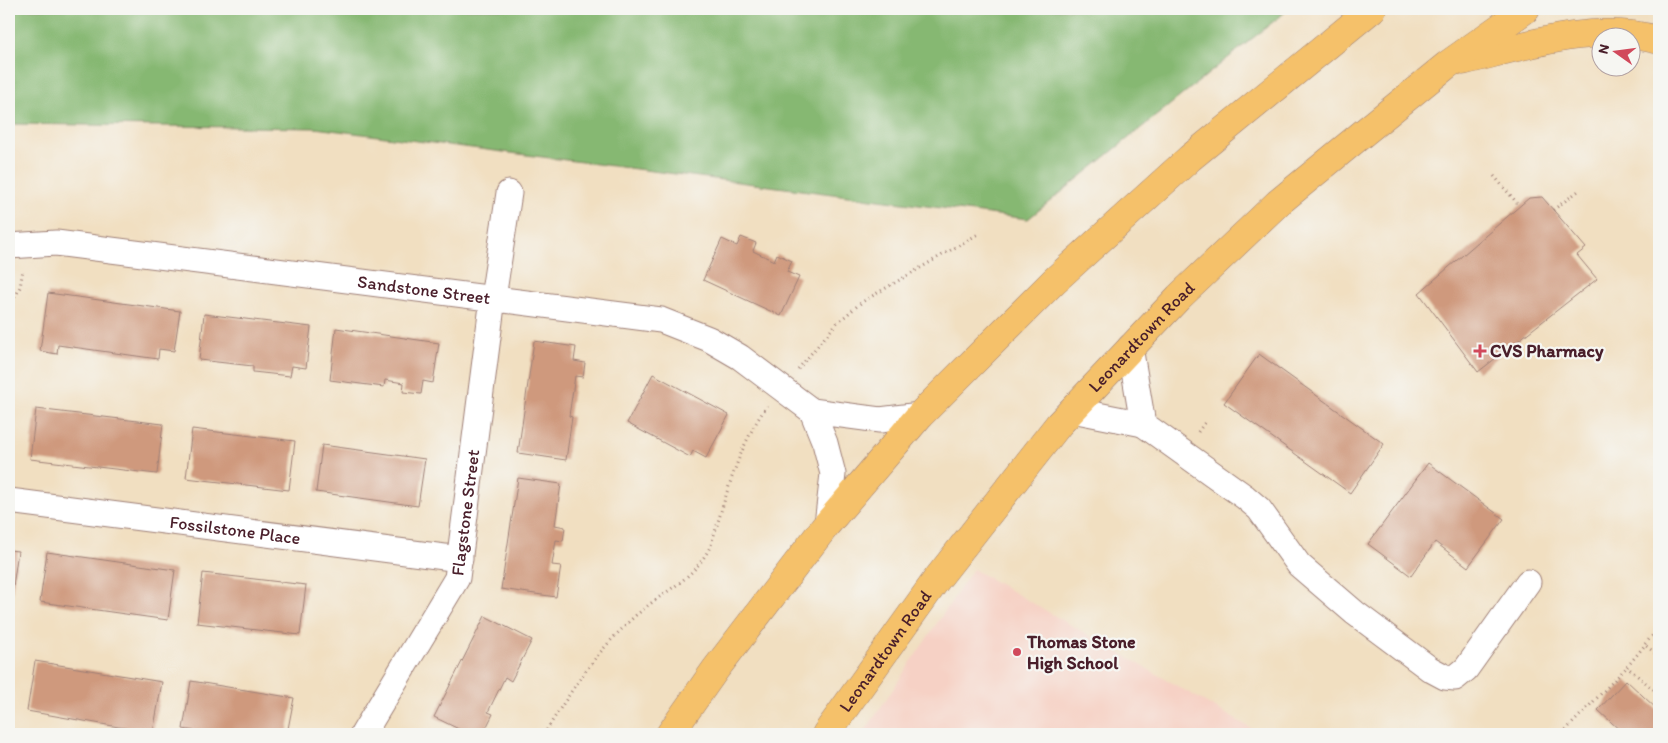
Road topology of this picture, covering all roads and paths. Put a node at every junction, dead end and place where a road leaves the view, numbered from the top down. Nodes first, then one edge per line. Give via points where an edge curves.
1 (1372, 9) edge
2 (1526, 9) edge
3 (1659, 40) edge
4 (1447, 65) junction
5 (1494, 176) dead end
6 (1581, 189) dead end
7 (509, 193) dead end
8 (1518, 203) dead end
9 (1553, 210) dead end
10 (980, 232) dead end
11 (9, 246) edge
12 (24, 266) dead end
13 (493, 298) junction
14 (9, 311) edge
15 (1130, 347) junction
16 (782, 388) junction
17 (1072, 410) junction
18 (812, 411) junction
19 (920, 415) junction
20 (1143, 424) junction
21 (9, 501) edge
22 (828, 524) junction
23 (460, 559) junction
24 (1528, 582) dead end
25 (1659, 628) edge
26 (1645, 644) junction
27 (1659, 656) edge
28 (1628, 667) junction
29 (1659, 694) edge
30 (362, 734) edge
31 (544, 734) edge
32 (670, 734) edge
33 (826, 734) edge
34 (1562, 734) edge

1 - 19 highway via 1183,164 1054,281
2 - 4 highway, Leonardtown Road
3 - 4 highway via 1611,33 1584,33
4 - 15 highway, Leonardtown Road via 1278,203
5 - 8 path
6 - 9 path
7 - 13 street, Flagstone Street
10 - 16 path via 862,302 837,323
11 - 13 street, Sandstone Street via 56,243
12 - 14 path via 20,288
13 - 16 street, Sandstone Street via 661,320 721,345
13 - 23 street, Flagstone Street
15 - 17 highway, Leonardtown Road
15 - 20 street
16 - 18 street, Sandstone Street
16 - 31 path via 766,408 737,460 705,558 693,573 618,632 593,661
17 - 20 street
17 - 33 highway, Leonardtown Road via 968,539
18 - 19 street, Sandstone Street via 880,420
18 - 22 street via 833,474
19 - 22 highway
20 - 24 street via 1245,497 1259,509 1299,565 1355,613 1445,677 1455,678 1466,669
21 - 23 street, Fossilstone Place
22 - 32 highway via 715,670
23 - 30 street, Flagstone Street via 457,578
25 - 26 path
26 - 27 path
26 - 28 path
28 - 29 path
28 - 34 path

